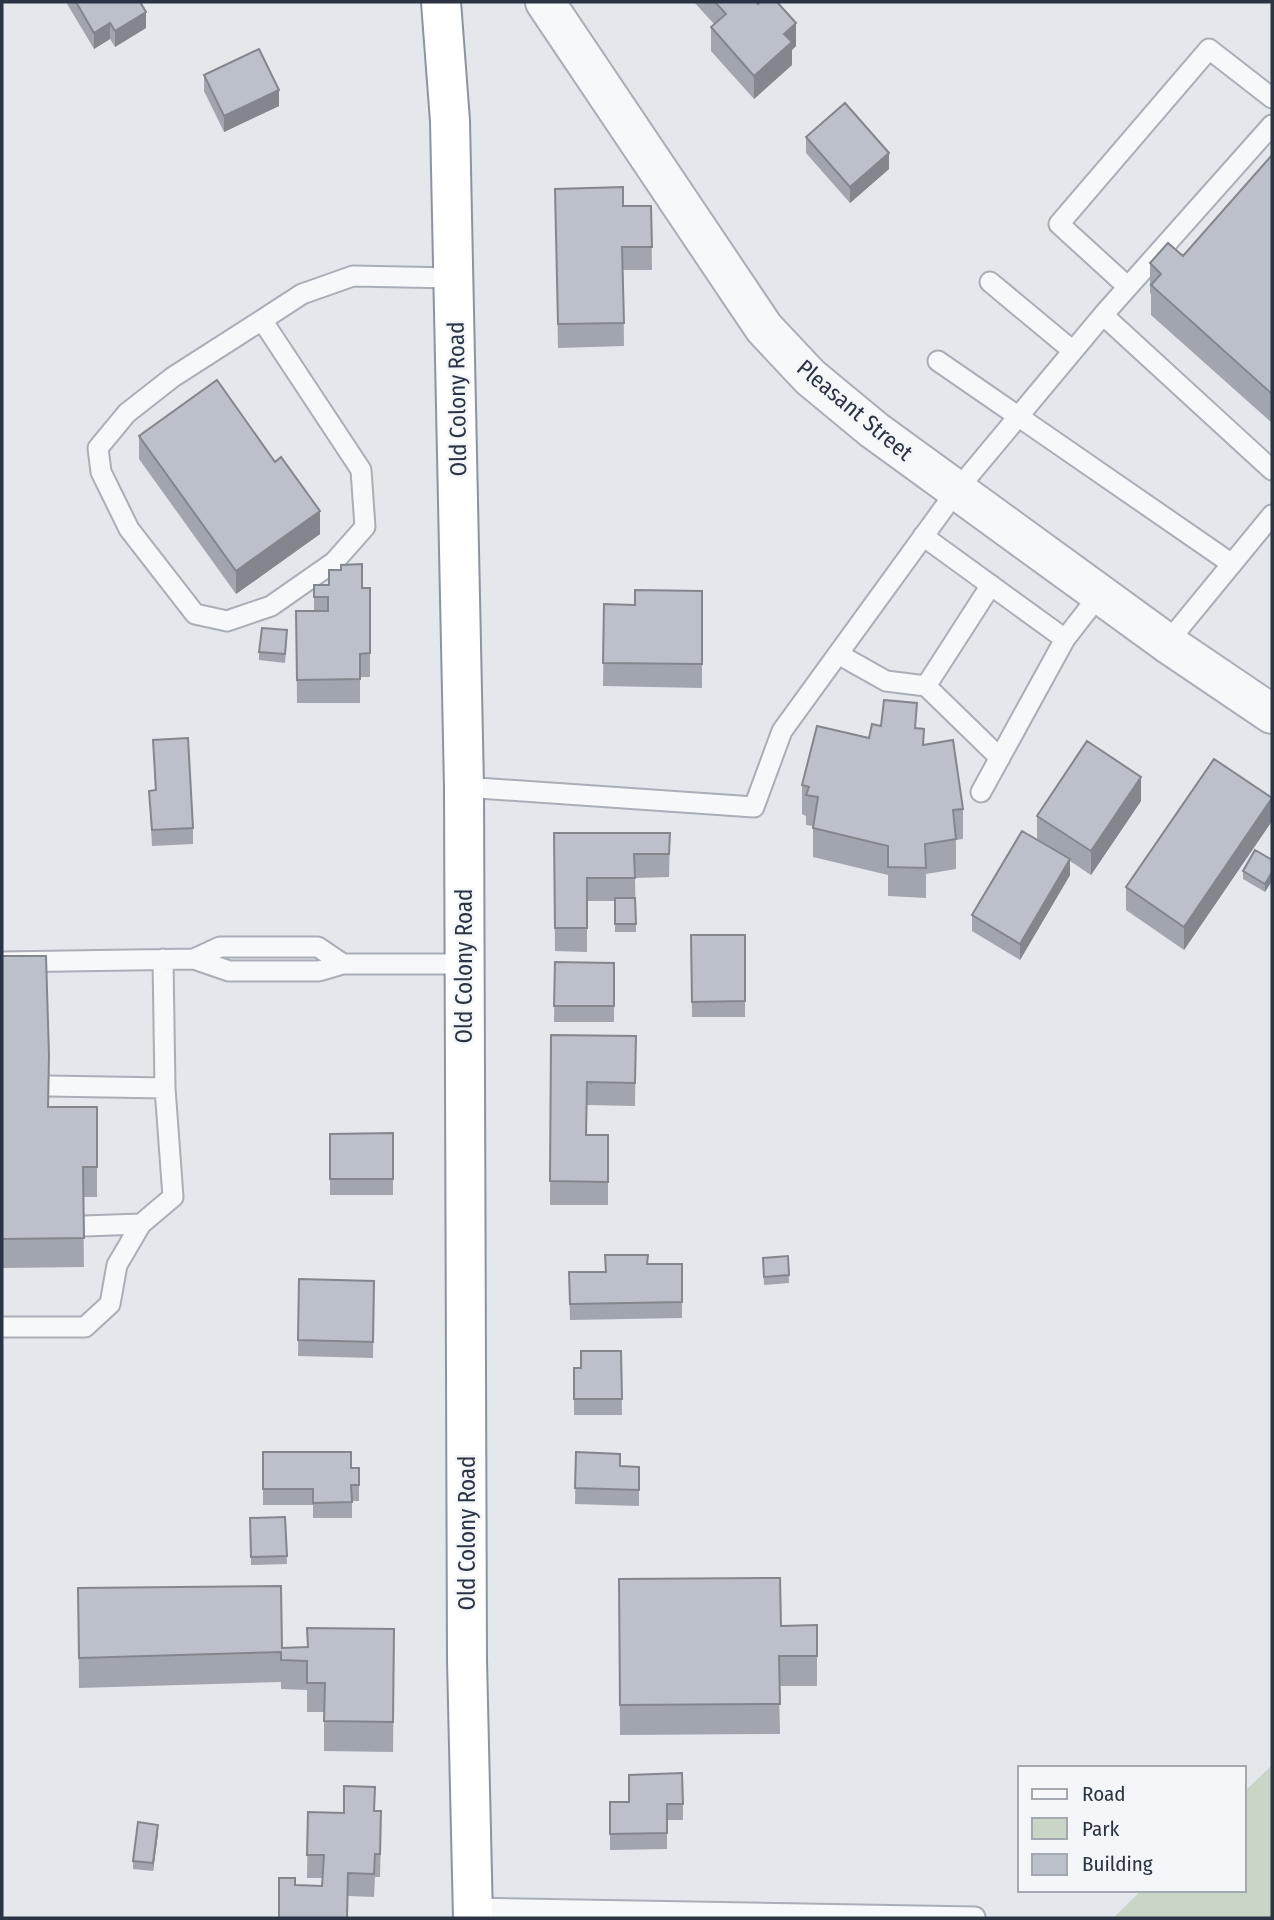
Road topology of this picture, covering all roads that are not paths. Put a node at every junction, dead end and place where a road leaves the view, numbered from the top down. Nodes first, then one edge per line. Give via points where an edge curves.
1 (545, 2) edge
2 (441, 8) edge
3 (1272, 98) edge
4 (1272, 125) edge
5 (454, 278) junction
6 (990, 282) dead end
7 (1128, 287) junction
8 (1103, 315) junction
9 (262, 320) junction
10 (1073, 351) junction
11 (938, 361) dead end
12 (1018, 417) junction
13 (1272, 470) edge
14 (957, 490) junction
15 (1272, 514) edge
16 (923, 536) junction
17 (1232, 564) junction
18 (991, 585) junction
19 (1100, 594) junction
20 (1065, 639) junction
21 (1167, 643) junction
22 (838, 654) junction
23 (926, 686) junction
24 (1272, 714) edge
25 (1000, 758) junction
26 (464, 787) junction
27 (981, 792) dead end
28 (163, 959) junction
29 (2, 961) edge
30 (464, 964) junction
31 (49, 1086) edge
32 (165, 1088) junction
33 (141, 1224) junction
34 (84, 1226) edge
35 (2, 1327) edge
36 (472, 1913) edge
37 (975, 1917) edge

1 - 14 street, Pleasant Street via 764,328 810,377
2 - 5 highway, Old Colony Road via 450,121
3 - 7 lane via 1209,48 1059,224
4 - 7 lane
5 - 9 lane via 353,276 302,294
5 - 26 highway, Old Colony Road
6 - 10 lane
7 - 8 lane
8 - 10 lane
8 - 13 lane
9 - 9 lane via 173,377 127,413 98,448 101,472 129,529 195,614 227,621 271,606 334,562 365,527 361,470
10 - 12 lane
11 - 12 lane
12 - 14 lane
12 - 17 lane
14 - 16 lane
14 - 19 street, Pleasant Street
15 - 17 lane
16 - 18 lane
16 - 22 lane
17 - 21 lane
18 - 20 lane
18 - 23 lane
19 - 20 lane
19 - 21 street, Pleasant Street
20 - 25 lane
21 - 24 street, Pleasant Street
22 - 23 lane via 886,681
22 - 26 lane via 782,731 754,807
23 - 25 lane
25 - 27 lane
26 - 30 highway, Old Colony Road
28 - 29 lane
28 - 30 lane via 194,959 220,947 318,947 343,964
28 - 32 lane
30 - 36 highway, Old Colony Road
31 - 32 lane
32 - 33 lane via 173,1197
33 - 34 lane
33 - 35 lane via 117,1265 110,1304 85,1327
36 - 37 lane

